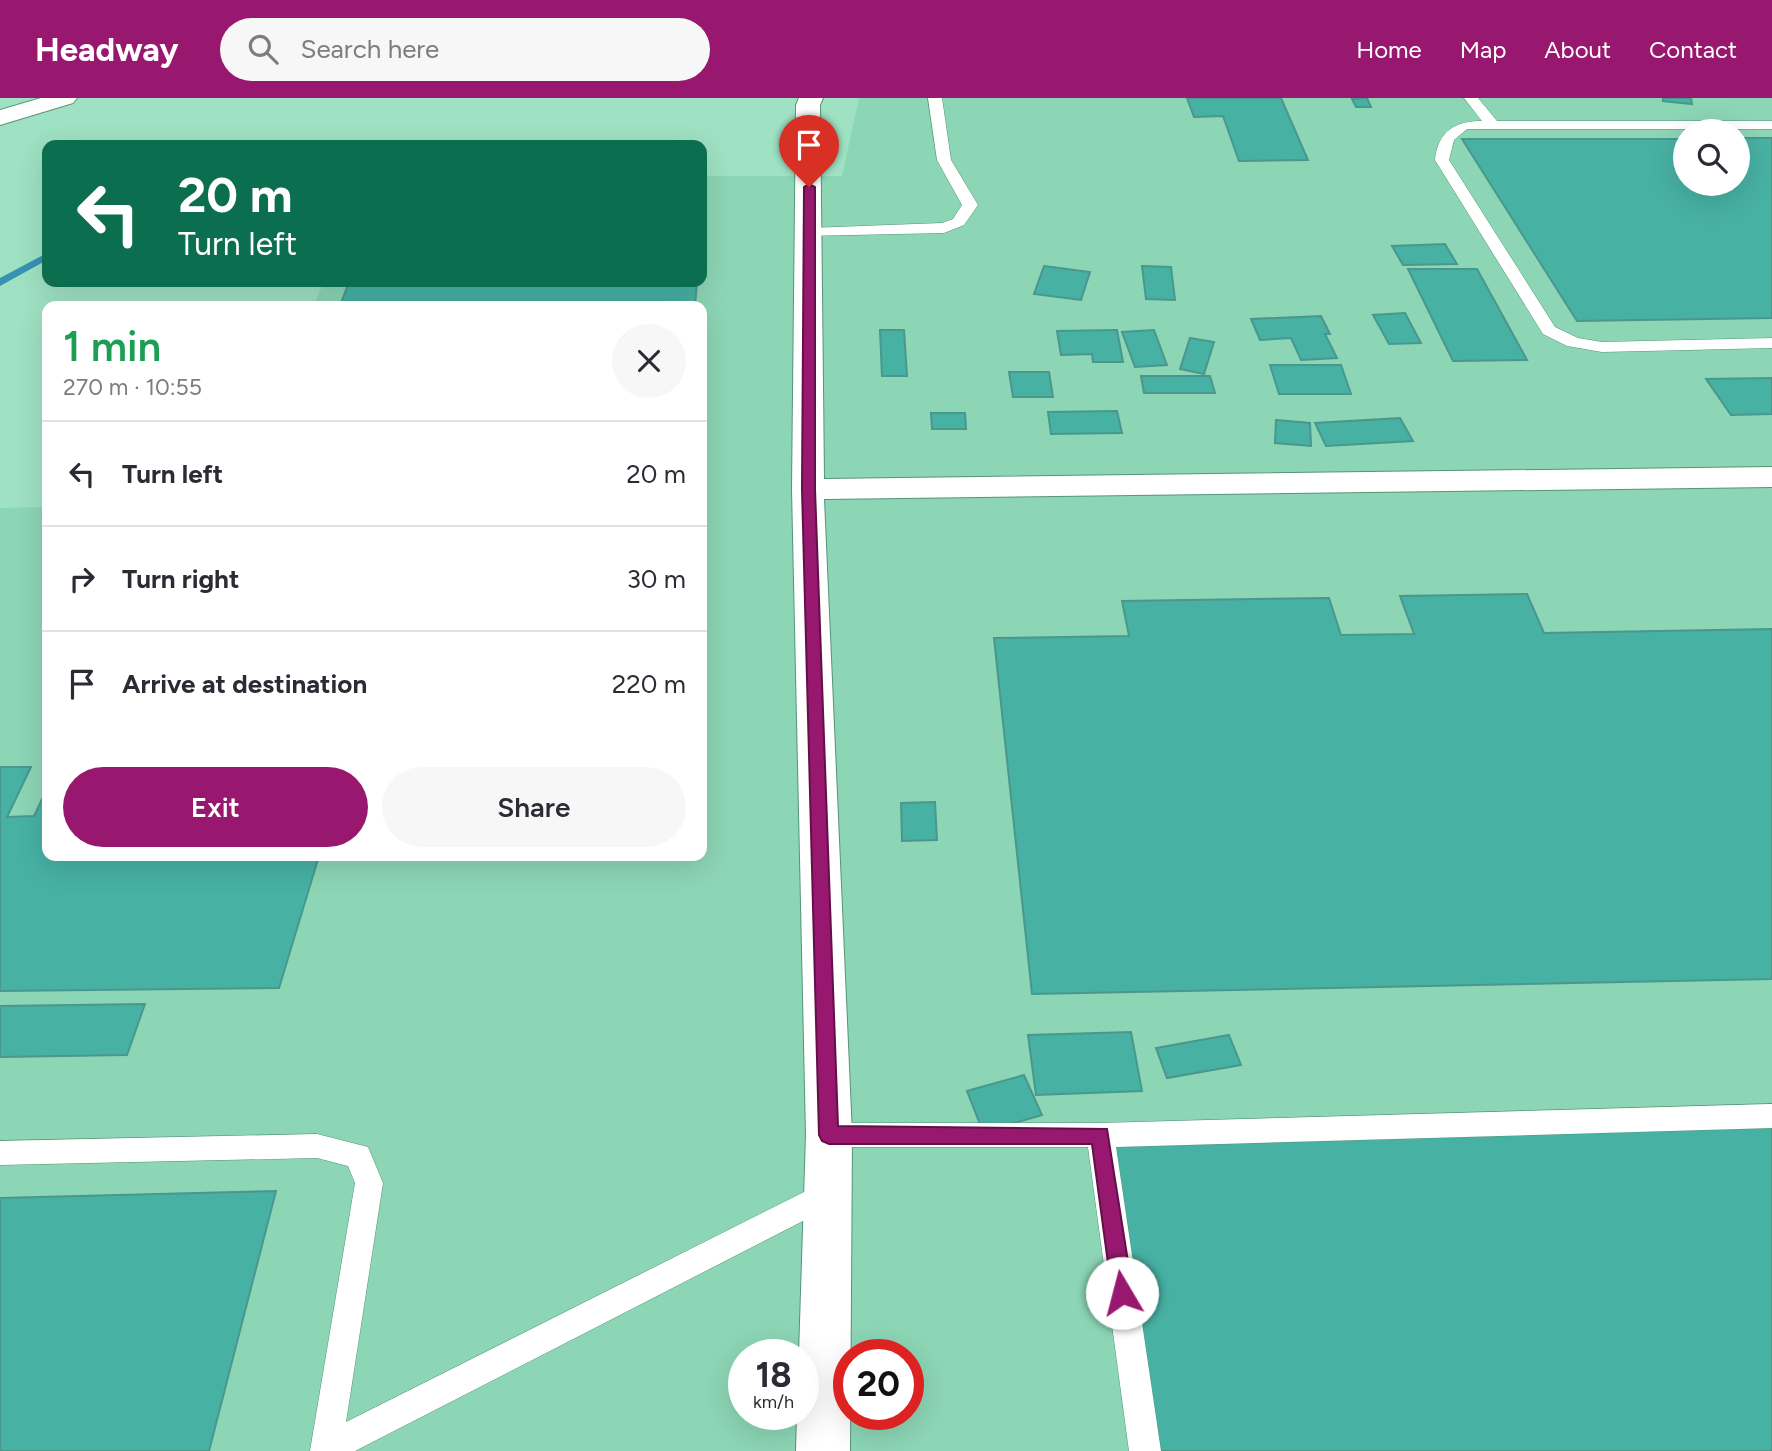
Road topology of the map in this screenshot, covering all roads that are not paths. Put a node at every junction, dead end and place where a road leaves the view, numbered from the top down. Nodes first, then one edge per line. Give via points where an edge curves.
1 (65, 98) edge
2 (935, 98) edge
3 (1471, 98) edge
4 (808, 100) edge
5 (0, 118) edge
6 (1492, 124) junction
7 (1772, 125) edge
8 (809, 233) junction
9 (1772, 342) edge
10 (1772, 477) edge
11 (808, 489) junction
12 (1772, 1116) edge
13 (829, 1135) junction
14 (1100, 1135) junction
15 (0, 1153) edge
16 (828, 1194) junction
17 (326, 1450) edge
18 (823, 1451) edge
19 (1145, 1451) edge

1 - 5 street
2 - 8 lane via 944,160 970,205 959,222 944,228
3 - 6 lane
4 - 8 street
6 - 7 lane
6 - 9 lane via 1464,125 1452,132 1443,143 1443,160 1549,330 1573,342 1602,347
8 - 11 street
10 - 11 street
11 - 13 street
12 - 14 lane
13 - 14 lane
13 - 16 street
14 - 19 lane
15 - 17 lane via 317,1146 358,1156 369,1183
16 - 17 lane
16 - 18 street

